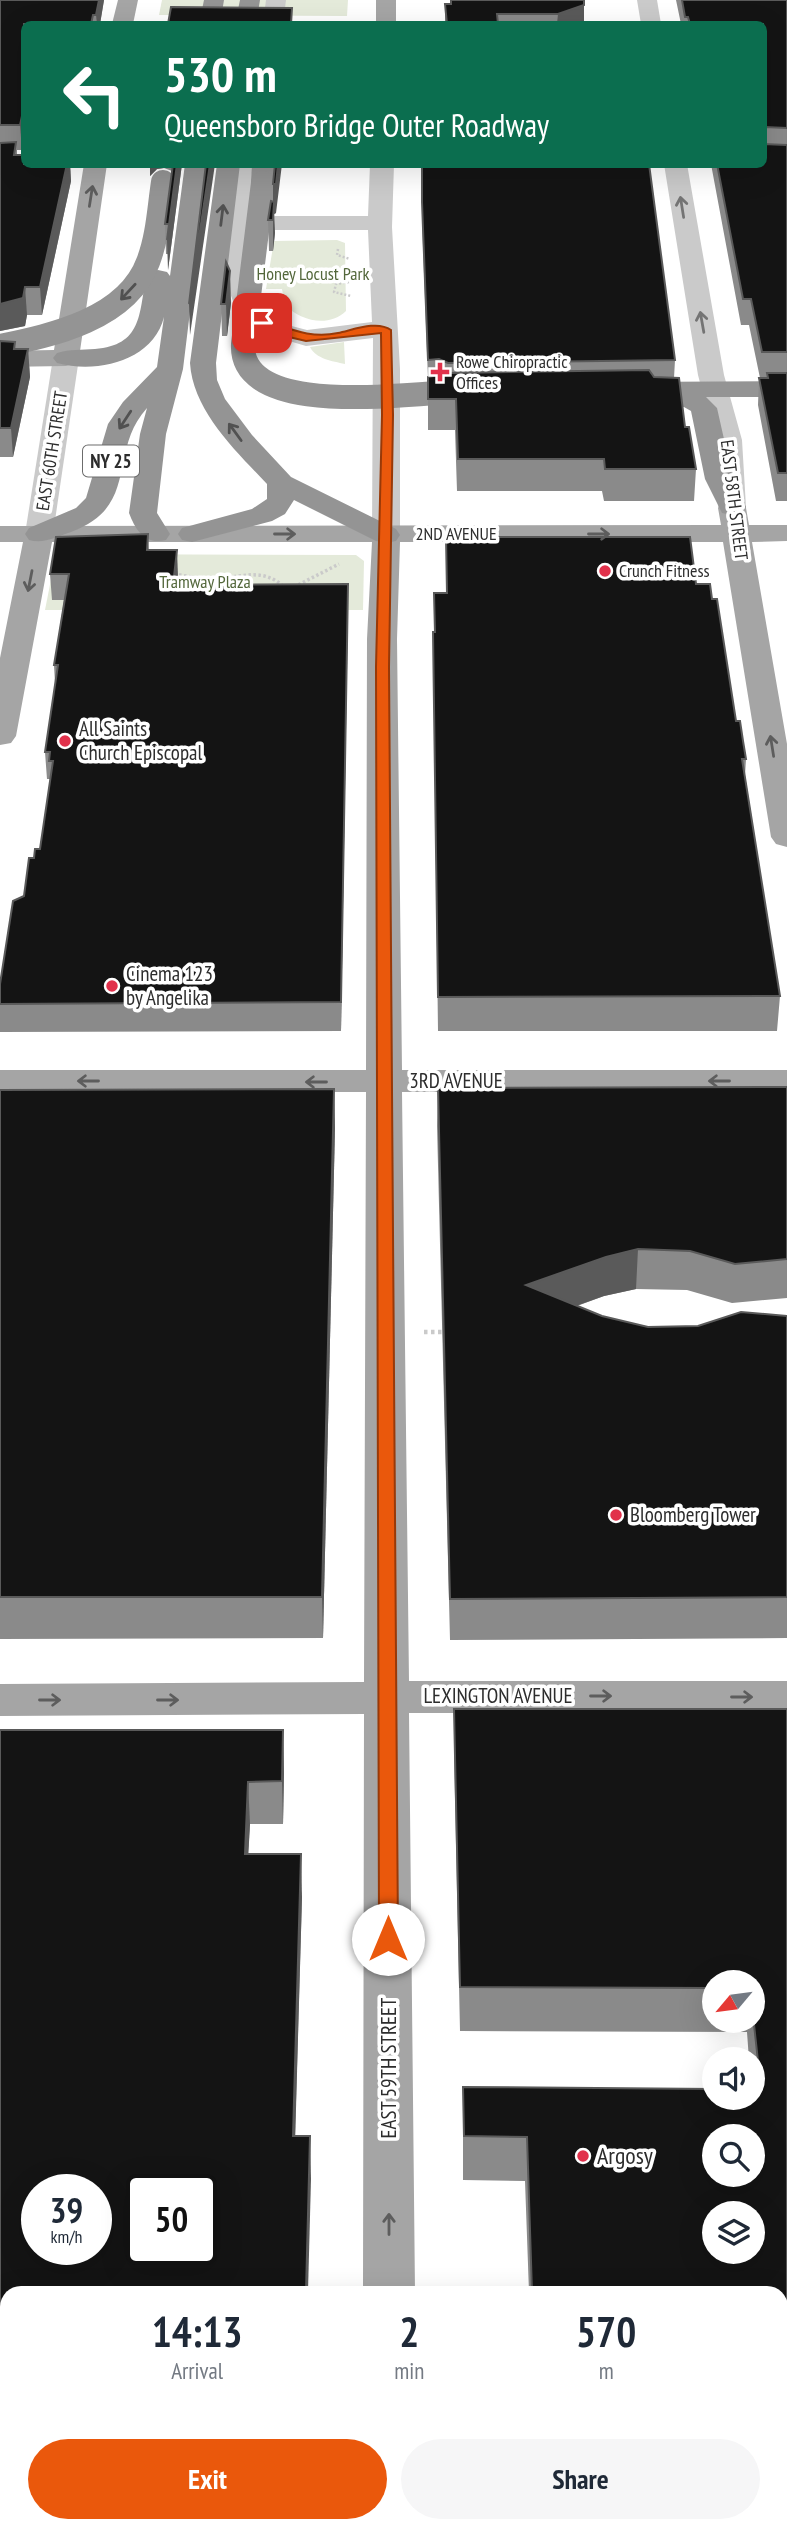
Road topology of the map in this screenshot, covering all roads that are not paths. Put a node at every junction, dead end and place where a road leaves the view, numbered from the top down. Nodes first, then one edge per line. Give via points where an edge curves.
1 (128, 0) edge
2 (214, 0) edge
3 (224, 0) edge
4 (250, 0) edge
5 (260, 0) edge
6 (276, 0) edge
7 (386, 0) edge
8 (647, 0) edge
9 (124, 21) edge
10 (210, 21) edge
11 (220, 21) edge
12 (246, 21) edge
13 (257, 21) edge
14 (273, 21) edge
15 (386, 21) edge
16 (650, 21) edge
17 (95, 168) edge
18 (264, 168) edge
19 (382, 168) edge
20 (676, 168) edge
21 (182, 172) edge
22 (237, 174) edge
23 (275, 223) edge
24 (380, 223) junction
25 (386, 330) junction
26 (0, 346) edge
27 (66, 358) junction
28 (0, 359) edge
29 (170, 369) junction
30 (716, 389) junction
31 (787, 389) edge
32 (452, 393) edge
33 (281, 483) junction
34 (734, 520) junction
35 (787, 533) edge
36 (0, 534) edge
37 (39, 534) junction
38 (156, 534) junction
39 (192, 534) junction
40 (386, 535) junction
41 (0, 736) edge
42 (787, 837) edge
43 (0, 1081) edge
44 (787, 1081) edge
45 (384, 1082) junction
46 (787, 1697) edge
47 (386, 1698) junction
48 (0, 1700) edge
49 (389, 2286) edge

1 - 9 main road
2 - 10 highway
3 - 11 highway
4 - 12 highway
5 - 13 highway
6 - 14 street
7 - 15 main road
8 - 16 street
27 -> 17 main road, EAST 60TH STREET
18 - 32 highway, bridge via 244,336 249,371 276,388 304,394
19 - 24 street, EAST 59TH STREET
30 -> 20 street, EAST 58TH STREET
21 -> 26 highway, bridge via 144,273 132,290 88,318
21 - 27 highway via 144,336 138,344 118,352
21 - 29 highway
22 - 25 street via 237,280 247,309 262,323 317,339 357,330
33 -> 22 highway via 218,408 203,372
23 - 24 street
24 - 25 street, EAST 59TH STREET
25 - 40 street, EAST 59TH STREET
27 - 28 main road
27 - 37 street, EAST 60TH STREET
29 -> 37 highway, NY 25 via 122,422 99,503 82,516
29 - 38 highway via 153,434 143,513
30 - 31 highway
30 - 34 street, EAST 58TH STREET via 733,479
30 - 34 highway via 608,394 702,405
33 - 39 highway via 281,499 270,512
33 - 40 highway
34 - 35 main road, 2ND AVENUE
40 -> 34 main road, 2ND AVENUE
42 -> 34 main road, EAST 58TH STREET
36 - 37 main road, 2ND AVENUE
37 - 38 main road, 2ND AVENUE
37 -> 41 main road, EAST 60TH STREET
38 - 39 main road, 2ND AVENUE
39 -> 40 main road, 2ND AVENUE
40 - 45 main road, EAST 59TH STREET
45 -> 43 main road, 3RD AVENUE
44 -> 45 main road, 3RD AVENUE
45 - 47 main road, EAST 59TH STREET
47 -> 46 main road, LEXINGTON AVENUE
48 -> 47 main road, LEXINGTON AVENUE
49 -> 47 main road, EAST 59TH STREET

